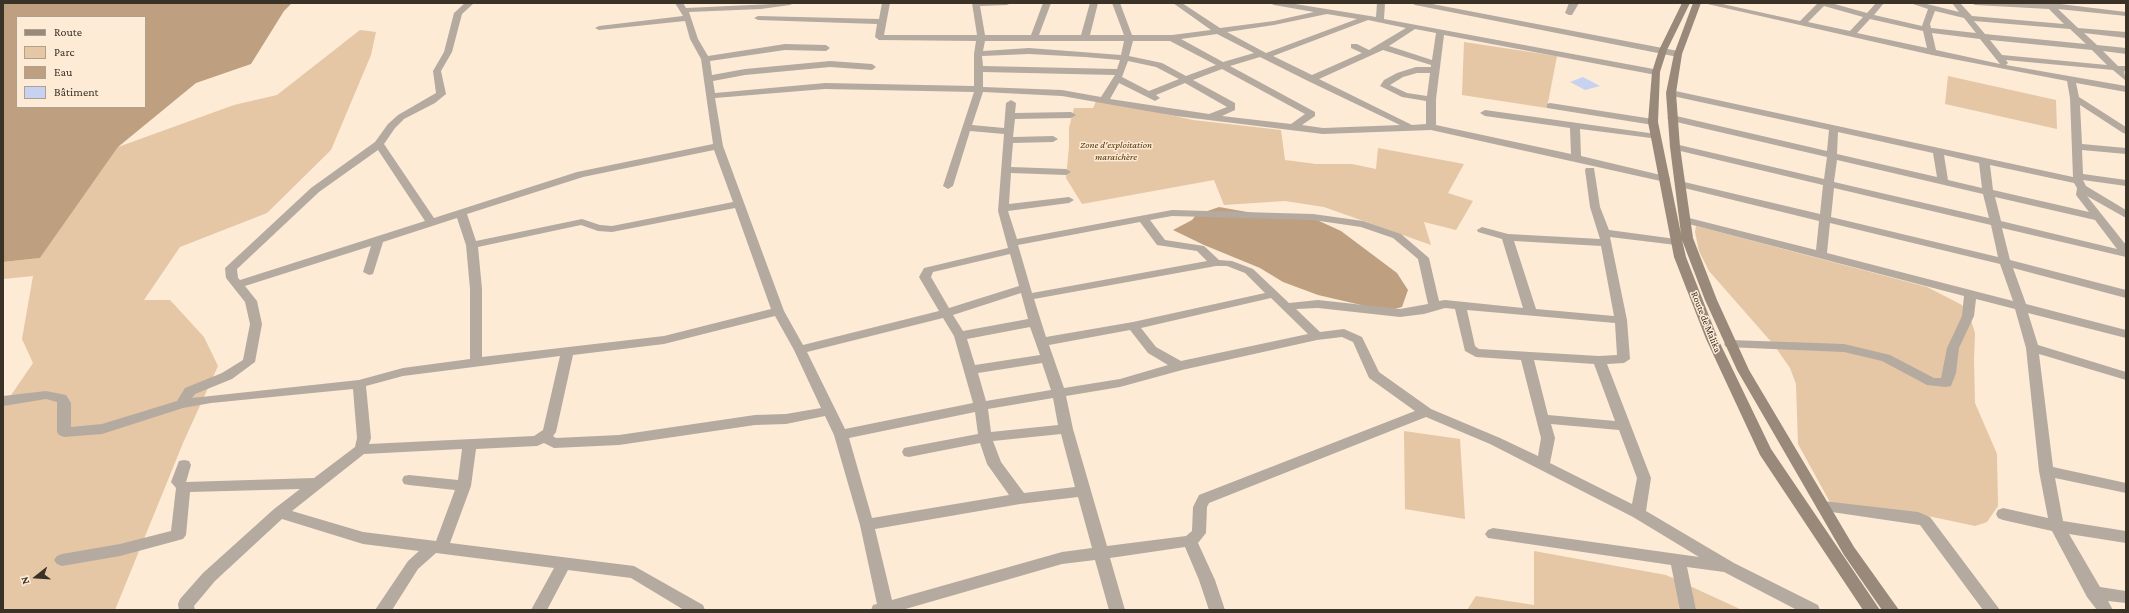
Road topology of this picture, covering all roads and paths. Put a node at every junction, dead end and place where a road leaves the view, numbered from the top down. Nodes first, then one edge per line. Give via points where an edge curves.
1 (470, 3) edge
2 (679, 3) edge
3 (790, 3) edge
4 (886, 3) edge
5 (976, 3) edge
6 (1007, 3) edge
7 (1047, 3) edge
8 (1094, 3) edge
9 (1116, 3) edge
10 (1177, 3) edge
11 (1274, 3) edge
12 (1381, 3) edge
13 (1415, 3) edge
14 (1575, 3) edge
15 (1685, 3) edge
16 (1697, 3) edge
17 (1707, 3) edge
18 (1760, 3) edge
19 (1823, 3) edge
20 (1880, 3) edge
21 (1914, 3) edge
22 (1956, 3) edge
23 (1975, 3) edge
24 (2104, 3) edge
25 (2048, 5) edge
26 (713, 6) edge
27 (1932, 8) junction
28 (1329, 11) junction
29 (1749, 12) junction
30 (2116, 12) junction
31 (686, 14) junction
32 (1569, 14) dead end
33 (2126, 14) edge
34 (1868, 16) junction
35 (1966, 16) junction
36 (758, 18) dead end
37 (1368, 18) junction
38 (1380, 20) junction
39 (2126, 20) edge
40 (883, 22) junction
41 (1802, 23) junction
42 (1414, 26) junction
43 (599, 28) dead end
44 (2074, 29) junction
45 (1927, 30) junction
46 (1440, 31) junction
47 (1220, 32) junction
48 (1852, 34) junction
49 (2126, 35) edge
50 (981, 37) junction
51 (1984, 37) junction
52 (906, 38) junction
53 (1034, 38) junction
54 (1085, 38) junction
55 (1172, 38) junction
56 (1129, 39) junction
57 (1354, 46) dead end
58 (1382, 47) junction
59 (2093, 47) junction
60 (826, 48) dead end
61 (904, 48) dead end
62 (1663, 50) junction
63 (2126, 51) edge
64 (1932, 52) junction
65 (1370, 53) junction
66 (978, 54) junction
67 (1678, 54) junction
68 (1263, 55) junction
69 (2000, 57) junction
70 (1124, 58) junction
71 (704, 59) junction
72 (1224, 66) junction
73 (872, 67) dead end
74 (1435, 67) junction
75 (2008, 68) junction
76 (2116, 68) junction
77 (978, 69) junction
78 (2126, 70) edge
79 (1656, 72) junction
80 (826, 75) junction
81 (1119, 75) junction
82 (2126, 78) edge
83 (707, 79) junction
84 (1311, 79) junction
85 (2071, 80) junction
86 (1186, 81) junction
87 (979, 89) junction
88 (2126, 89) edge
89 (1671, 93) junction
90 (1149, 94) junction
91 (710, 96) junction
92 (2075, 98) junction
93 (1431, 99) junction
94 (1104, 100) junction
95 (1550, 106) dead end
96 (1176, 112) junction
97 (1485, 113) dead end
98 (1071, 115) dead end
99 (1211, 117) junction
100 (1672, 118) junction
101 (1653, 122) junction
102 (1409, 126) junction
103 (1575, 126) junction
104 (1293, 127) junction
105 (1431, 127) junction
106 (1834, 127) junction
107 (967, 128) junction
108 (2126, 131) edge
109 (1009, 135) junction
110 (1656, 137) junction
111 (1053, 139) dead end
112 (379, 144) junction
113 (718, 146) junction
114 (1675, 147) junction
115 (2078, 147) junction
116 (1938, 150) junction
117 (2126, 151) edge
118 (1832, 155) junction
119 (1576, 158) junction
120 (1984, 160) junction
121 (1006, 170) junction
122 (1590, 170) dead end
123 (1066, 172) dead end
124 (1664, 179) junction
125 (1944, 181) junction
126 (2079, 182) junction
127 (2126, 183) edge
128 (1680, 184) junction
129 (1829, 185) junction
130 (948, 186) dead end
131 (1988, 191) junction
132 (1069, 200) dead end
133 (739, 204) junction
134 (1004, 208) junction
135 (461, 212) junction
136 (2126, 215) edge
137 (2099, 218) junction
138 (1143, 219) junction
139 (1826, 219) junction
140 (1685, 220) junction
141 (431, 222) junction
142 (1996, 224) junction
143 (1482, 230) dead end
144 (1507, 237) junction
145 (1605, 238) junction
146 (378, 239) junction
147 (1676, 242) junction
148 (472, 245) junction
149 (1013, 246) junction
150 (2126, 253) edge
151 (1821, 255) junction
152 (2005, 262) junction
153 (1216, 263) junction
154 (369, 272) dead end
155 (238, 284) junction
156 (1026, 292) junction
157 (1274, 294) junction
158 (2126, 294) edge
159 (1970, 295) junction
160 (1434, 306) junction
161 (1460, 306) junction
162 (1289, 308) junction
163 (2021, 308) junction
164 (778, 311) junction
165 (946, 313) junction
166 (1531, 313) junction
167 (1621, 320) junction
168 (1035, 322) junction
169 (1134, 326) junction
170 (2126, 334) edge
171 (960, 336) junction
172 (1317, 336) junction
173 (1043, 342) junction
174 (1730, 344) junction
175 (2032, 348) junction
176 (800, 350) junction
177 (568, 351) junction
178 (1526, 356) junction
179 (1048, 358) junction
180 (1599, 360) junction
181 (476, 362) junction
182 (1180, 366) junction
183 (972, 370) junction
184 (2126, 376) edge
185 (359, 384) junction
186 (1059, 393) junction
187 (3, 402) edge
188 (182, 404) junction
189 (981, 406) junction
190 (830, 412) junction
191 (1426, 412) junction
192 (1543, 419) junction
193 (1624, 426) junction
194 (1066, 429) junction
195 (841, 435) junction
196 (985, 437) junction
197 (544, 438) junction
198 (470, 444) junction
199 (361, 450) junction
200 (909, 452) dead end
201 (184, 465) dead end
202 (1543, 465) junction
203 (2046, 471) junction
204 (409, 480) dead end
205 (319, 483) junction
206 (464, 486) junction
207 (183, 487) junction
208 (2126, 488) edge
209 (1082, 491) junction
210 (1020, 498) junction
211 (1823, 506) junction
212 (279, 513) junction
213 (1638, 513) junction
214 (2004, 514) dead end
215 (866, 525) junction
216 (2057, 526) junction
217 (1493, 534) dead end
218 (2126, 537) edge
219 (1190, 541) junction
220 (437, 548) junction
221 (1102, 554) junction
222 (62, 560) dead end
223 (1678, 560) junction
224 (564, 563) junction
225 (1729, 567) junction
226 (2093, 592) junction
227 (2126, 597) edge
228 (884, 609) edge
229 (187, 610) edge
230 (383, 610) edge
231 (538, 610) edge
232 (697, 610) edge
233 (1117, 610) edge
234 (1217, 610) edge
235 (1688, 610) edge
236 (1812, 610) edge
237 (1872, 610) edge
238 (1891, 610) edge
239 (1992, 610) edge
240 (2104, 610) edge

1 - 112 street via 458,13 448,52 437,71 441,94 401,116
2 - 31 street
3 - 26 street via 761,7
4 - 40 street
5 - 6 street
5 - 50 street
7 - 53 street
8 - 54 street
9 - 56 street
10 - 47 street
11 - 28 street
12 - 38 street
13 - 62 street
14 - 32 street
15 - 62 main road, Route de Malika
16 - 67 main road, Route de Malika
17 - 29 street
18 - 29 street
19 - 34 street
19 - 41 street
20 - 34 street
21 - 27 street
22 - 35 street
23 - 25 street
24 - 30 street
25 - 30 street
25 - 44 street
26 - 31 street
27 - 35 street
27 - 45 street via 1927,19
28 - 37 street
28 - 47 street
29 - 41 street
30 - 33 street
30 - 39 street
31 - 43 street
31 - 71 street
34 - 45 street
34 - 48 street
35 - 44 street
35 - 51 street
36 - 40 street
37 - 38 street
37 - 68 street
38 - 42 street
40 - 52 street via 878,37
41 - 48 street
42 - 46 street
42 - 58 street
44 - 49 street
44 - 59 street
45 - 51 street
45 - 64 street
46 - 74 street
46 - 79 street
47 - 55 street
47 - 68 street
48 - 64 street
50 - 52 street
50 - 53 street
50 - 66 street
51 - 59 street
51 - 69 street
52 - 61 street
53 - 54 street
54 - 56 street
55 - 56 street
55 - 72 street
56 - 70 street
57 - 65 street
58 - 65 street
58 - 74 street
59 - 63 street
59 - 76 street
60 - 71 street via 785,47
62 - 67 street
62 - 79 main road, Route de Malika
64 - 75 street
65 - 84 street
66 - 70 street via 1041,52
66 - 77 street
67 - 89 main road, Route de Malika
68 - 72 street
68 - 84 street
69 - 75 street
69 - 76 street
70 - 81 street
70 - 86 street via 1159,65
71 - 83 street
72 - 86 street
72 - 104 street via 1312,114
73 - 80 street
74 - 93 street
74 - 93 street via 1400,75 1387,82 1385,86 1405,95
75 - 85 street
76 - 78 street
76 - 82 street
77 - 81 street
77 - 87 street
79 - 101 main road, Route de Malika
80 - 83 street via 764,69
80 - 87 street
80 - 91 street via 800,86
81 - 90 street
81 - 94 street
83 - 91 street
84 - 102 street
85 - 88 street
85 - 92 street
86 - 90 street
86 - 99 street via 1232,105 1232,108
87 - 94 street via 1062,93
87 - 107 street
89 - 100 main road, Route de Malika
89 - 106 street
90 - 96 street
91 - 113 street
92 - 108 street
92 - 115 street
93 - 105 street
94 - 96 street
95 - 101 street
96 - 99 street
97 - 103 street
98 - 109 street via 1011,110
99 - 104 street
100 - 114 main road, Route de Malika
100 - 118 street
101 - 110 main road, Route de Malika
102 - 104 street via 1324,131
102 - 105 street
103 - 110 street
103 - 119 street
105 - 119 street
106 - 116 street
106 - 118 street
107 - 109 street
107 - 130 street
109 - 111 street
109 - 121 street
110 - 124 main road, Route de Malika
112 - 141 street
112 - 155 street via 315,190 231,268 232,278
113 - 133 street
113 - 135 street via 581,174
114 - 128 main road, Route de Malika
114 - 129 street
115 - 117 street
115 - 126 street
116 - 120 street
116 - 125 street
118 - 125 street
118 - 129 street
119 - 124 street
120 - 126 street
120 - 131 street
121 - 123 street
121 - 134 street
122 - 145 street via 1595,207
124 - 147 main road, Route de Malika
125 - 131 street
126 - 127 street
126 - 136 street
126 - 137 street via 2081,195
128 - 139 street
128 - 140 main road, Route de Malika
129 - 139 street
129 - 142 street
131 - 137 street
131 - 142 street
132 - 134 street
133 - 148 street via 612,229 598,228 582,222
133 - 164 street
134 - 149 street
135 - 141 street
135 - 148 street
137 - 150 street
138 - 149 street
138 - 153 street via 1160,243 1200,248
138 - 160 street via 1190,212 1313,217 1362,224 1397,236 1423,258
139 - 151 street
139 - 152 street
140 - 151 street
140 - 174 main road, Route de Malika via 1695,260
141 - 146 street
142 - 150 street
142 - 152 street
143 - 144 street
144 - 145 street
144 - 166 street
145 - 147 street
145 - 167 street
146 - 154 street
146 - 155 street
147 - 237 main road, Route de Malika via 1712,339 1765,450
148 - 181 street via 476,289
149 - 156 street
149 - 165 street via 928,270 925,277
151 - 159 street
152 - 158 street
152 - 163 street
153 - 156 street
153 - 157 street via 1228,263 1249,270
155 - 188 street via 251,301 256,324 249,362 227,376 190,391
156 - 165 street
156 - 168 street
157 - 162 street
157 - 169 street
159 - 163 street
159 - 174 street via 1968,316 1953,348 1946,383 1932,382 1886,358 1844,348
160 - 161 street
160 - 162 street via 1400,313 1318,304 1295,305
161 - 166 street
161 - 178 street via 1469,348 1472,351
162 - 172 street
163 - 170 street
163 - 175 street
164 - 176 street
164 - 177 street via 664,340
165 - 171 street
165 - 176 street
166 - 167 street
167 - 180 street via 1624,359
168 - 171 street
168 - 173 street
169 - 173 street
169 - 182 street via 1152,350
171 - 183 street
172 - 182 street
172 - 191 street via 1344,333 1358,340 1374,375
173 - 179 street
174 - 211 main road, Route de Malika via 1742,370
175 - 184 street
175 - 203 street
176 - 190 street
177 - 181 street
177 - 197 street via 549,432
178 - 180 street
178 - 192 street
179 - 183 street
179 - 186 street
180 - 193 street
181 - 185 street via 404,372
182 - 186 street via 1120,383
183 - 189 street
185 - 188 street
185 - 199 street via 364,438
186 - 189 street
186 - 194 street
187 - 188 street via 46,395 61,398 64,404 64,432 102,429
189 - 195 street
189 - 196 street
190 - 195 street
190 - 197 street via 786,420 755,420 619,440 554,443
191 - 202 street via 1495,441
191 - 219 street via 1204,499 1200,506 1199,533
192 - 193 street
192 - 202 street via 1548,438
193 - 213 street via 1644,478
194 - 196 street
194 - 209 street
195 - 215 street
196 - 200 street
196 - 210 street via 994,464
197 - 198 street via 537,441
198 - 199 street
198 - 206 street
199 - 205 street
201 - 207 street via 178,482
202 - 213 street
203 - 208 street
203 - 216 street
204 - 206 street
205 - 207 street
205 - 212 street
206 - 220 street
207 - 222 street via 178,535 120,550
209 - 210 street
209 - 221 street
210 - 215 street
211 - 238 main road, Route de Malika via 1849,551
211 - 239 street via 1925,521
212 - 220 street via 363,538
212 - 229 street via 209,577 186,604
213 - 225 street
214 - 216 street
215 - 228 street
216 - 218 street
216 - 226 street
217 - 223 street
219 - 221 street
219 - 234 street
220 - 224 street
220 - 230 street via 413,564
221 - 228 street via 1062,558
221 - 233 street
223 - 225 street
223 - 235 street
224 - 231 street
224 - 232 street via 634,572
225 - 236 street
226 - 227 street
226 - 240 street

